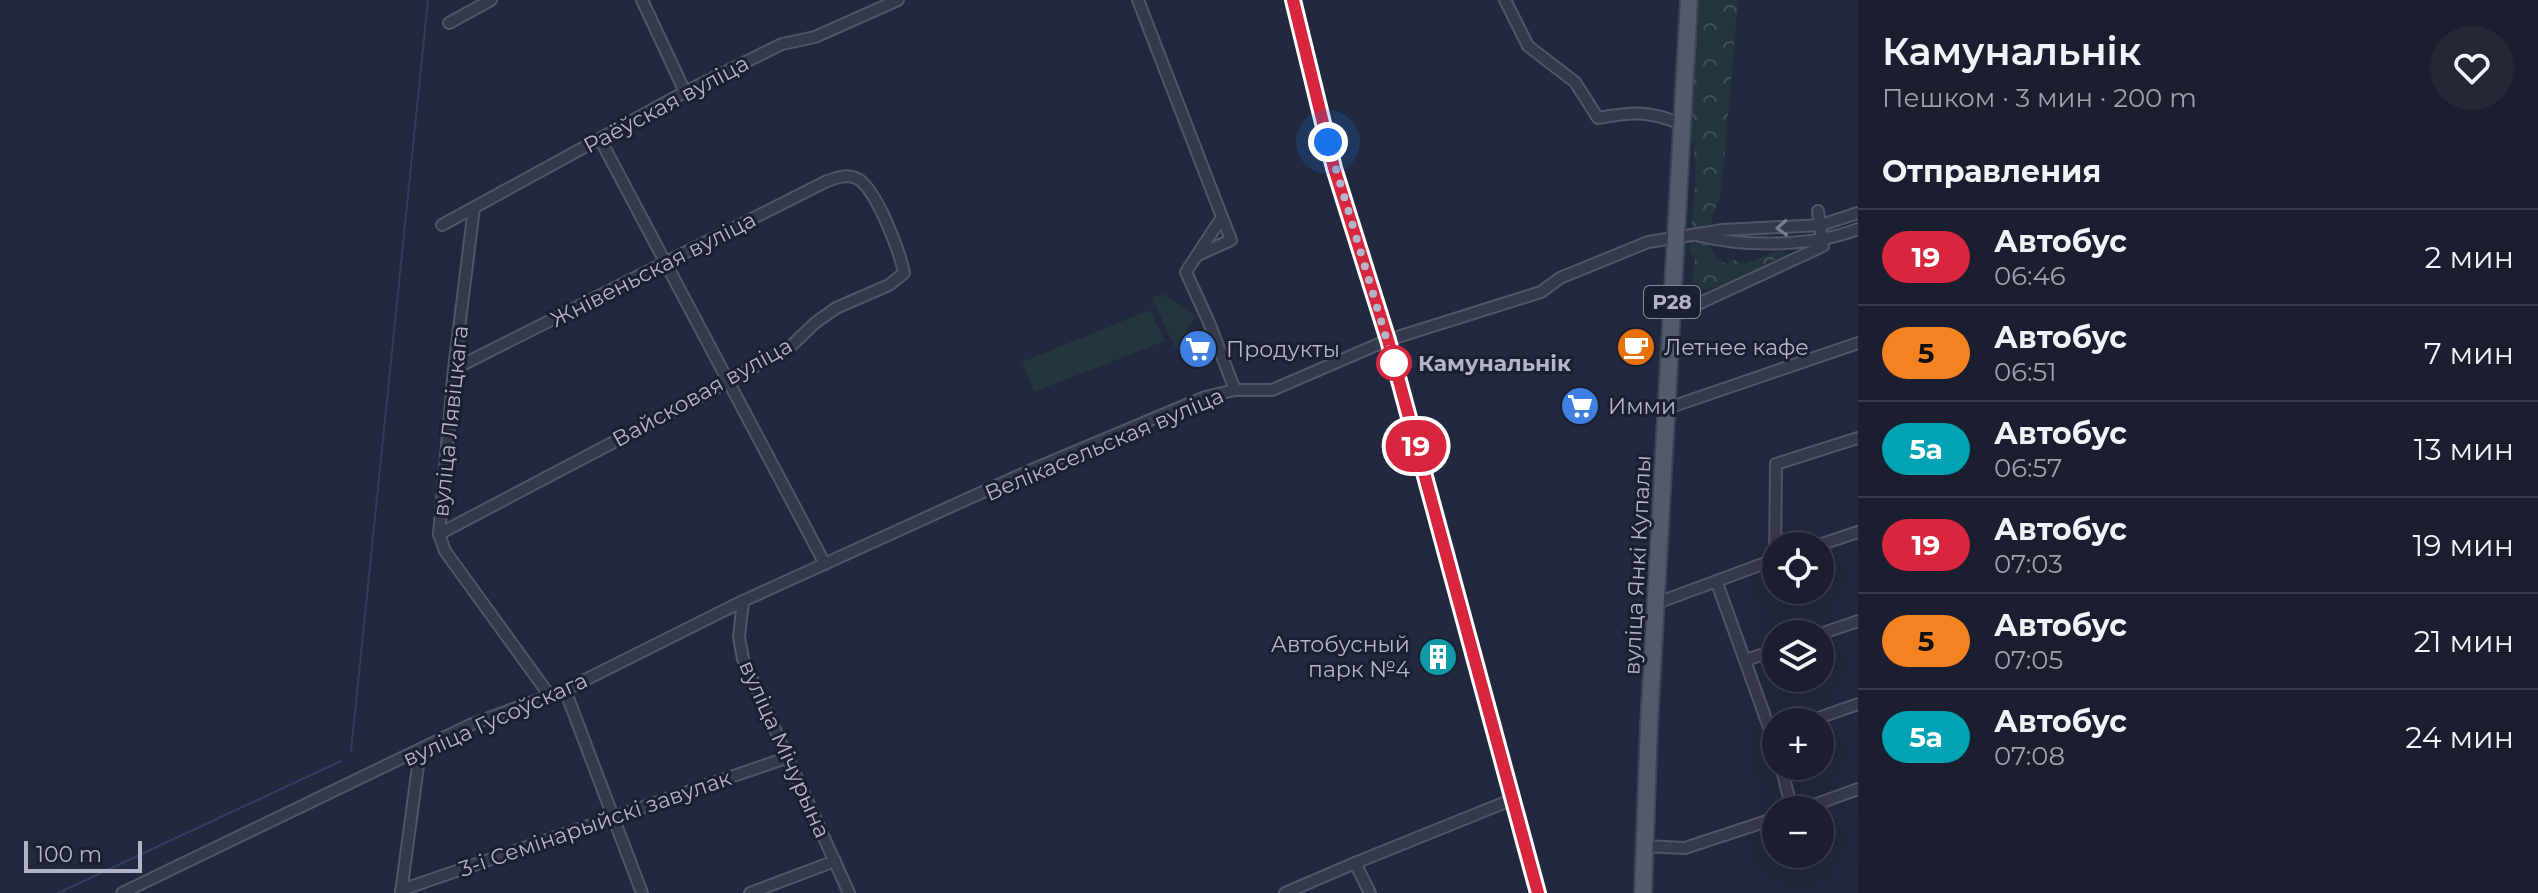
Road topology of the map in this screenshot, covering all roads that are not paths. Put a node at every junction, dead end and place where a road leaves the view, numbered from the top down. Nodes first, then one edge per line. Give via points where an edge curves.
1 (491, 0) edge
2 (642, 0) edge
3 (898, 0) edge
4 (1138, 0) edge
5 (1293, 0) edge
6 (1505, 0) edge
7 (1689, 0) edge
8 (449, 23) dead end
9 (685, 92) junction
10 (1681, 124) junction
11 (600, 139) junction
12 (853, 176) joint
13 (474, 208) junction
14 (1818, 211) dead end
15 (1858, 213) edge
16 (1222, 217) junction
17 (442, 225) dead end
18 (1821, 225) junction
19 (1858, 229) edge
20 (1698, 236) junction
21 (1674, 238) junction
22 (1823, 242) junction
23 (1198, 255) junction
24 (665, 263) junction
25 (1672, 316) junction
26 (1388, 340) junction
27 (1858, 343) edge
28 (454, 369) junction
29 (728, 382) junction
30 (1235, 390) junction
31 (1668, 408) junction
32 (1858, 438) edge
33 (1776, 532) edge
34 (439, 534) junction
35 (1858, 534) edge
36 (1834, 541) edge
37 (825, 564) junction
38 (1762, 565) edge
39 (1717, 583) junction
40 (743, 601) junction
41 (1657, 603) junction
42 (1858, 621) edge
43 (1834, 629) edge
44 (1762, 655) edge
45 (1746, 660) junction
46 (565, 690) junction
47 (550, 696) junction
48 (1858, 704) edge
49 (1764, 708) edge
50 (1834, 712) edge
51 (420, 751) junction
52 (789, 757) junction
53 (1858, 789) edge
54 (1834, 798) edge
55 (1511, 800) junction
56 (614, 816) junction
57 (1762, 823) edge
58 (1644, 846) junction
59 (835, 861) junction
60 (1355, 863) junction
61 (401, 891) edge
62 (126, 892) edge
63 (642, 893) edge
64 (750, 893) edge
65 (849, 893) edge
66 (1285, 893) edge
67 (1370, 893) edge
68 (1538, 893) edge
69 (1643, 893) edge

1 - 8 street
2 - 9 street
3 - 9 street, Раёўская вуліца via 815,37 782,44
4 - 16 street
5 - 26 street via 1334,168
6 - 10 street via 1528,46 1575,82 1598,118 1635,111
7 - 10 main road, вуліца Янкі Купалы / Р28
9 - 11 street, Раёўская вуліца
10 - 21 main road, вуліца Янкі Купалы / Р28
11 - 13 street, Раёўская вуліца
11 - 24 street
12 - 24 street, Жнівеньская вуліца via 825,182
12 - 29 street, Вайсковая вуліца via 874,198 904,273 836,308 791,346
13 - 17 street, Раёўская вуліца
13 - 28 street, вуліца Лявіцкага
14 - 18 street
15 - 18 street
16 - 23 street
16 - 23 street via 1231,240
18 -> 20 street
18 - 22 street
19 - 22 street
20 - 21 street, Велікасельская вуліца
20 - 22 street via 1730,243
21 - 25 main road, вуліца Янкі Купалы / Р28
21 - 26 street, Велікасельская вуліца via 1613,256 1560,278 1541,292
22 - 25 street
23 - 30 street via 1186,272
24 - 28 street, Жнівеньская вуліца
24 - 29 street
25 - 31 main road, вуліца Янкі Купалы / Р28
26 - 30 street, Велікасельская вуліца via 1272,390
26 - 55 street
27 - 31 street
28 - 34 street, вуліца Лявіцкага
29 - 34 street, Вайсковая вуліца
29 - 37 street
30 - 37 street, Велікасельская вуліца via 1140,424
31 - 41 main road, вуліца Янкі Купалы / Р28
32 - 33 street via 1776,464
34 - 47 street, вуліца Лявіцкага via 445,551
35 - 36 street
37 - 40 street, вуліца Гусоўскага
38 - 39 street
39 - 41 street
39 - 45 street
40 - 46 street, вуліца Гусоўскага
40 - 52 street, вуліца Мічурына via 743,659
41 - 58 main road, вуліца Янкі Купалы / Р28
42 - 43 street
44 - 45 street
45 - 49 street
46 - 47 street, вуліца Гусоўскага
46 - 56 street
47 - 51 street, вуліца Гусоўскага via 470,725
48 - 50 street
51 - 61 street
51 - 62 street, вуліца Гусоўскага
52 - 56 street, 3-і Семінарыйскі завулак
52 - 59 street, вуліца Мічурына
53 - 54 street
55 - 60 street
55 - 68 street
56 - 61 street, 3-і Семінарыйскі завулак
56 - 63 street
57 - 58 street via 1685,848
58 - 69 main road, вуліца Янкі Купалы / Р28
59 - 64 street
59 - 65 street, вуліца Мічурына
60 - 66 street
60 - 67 street

